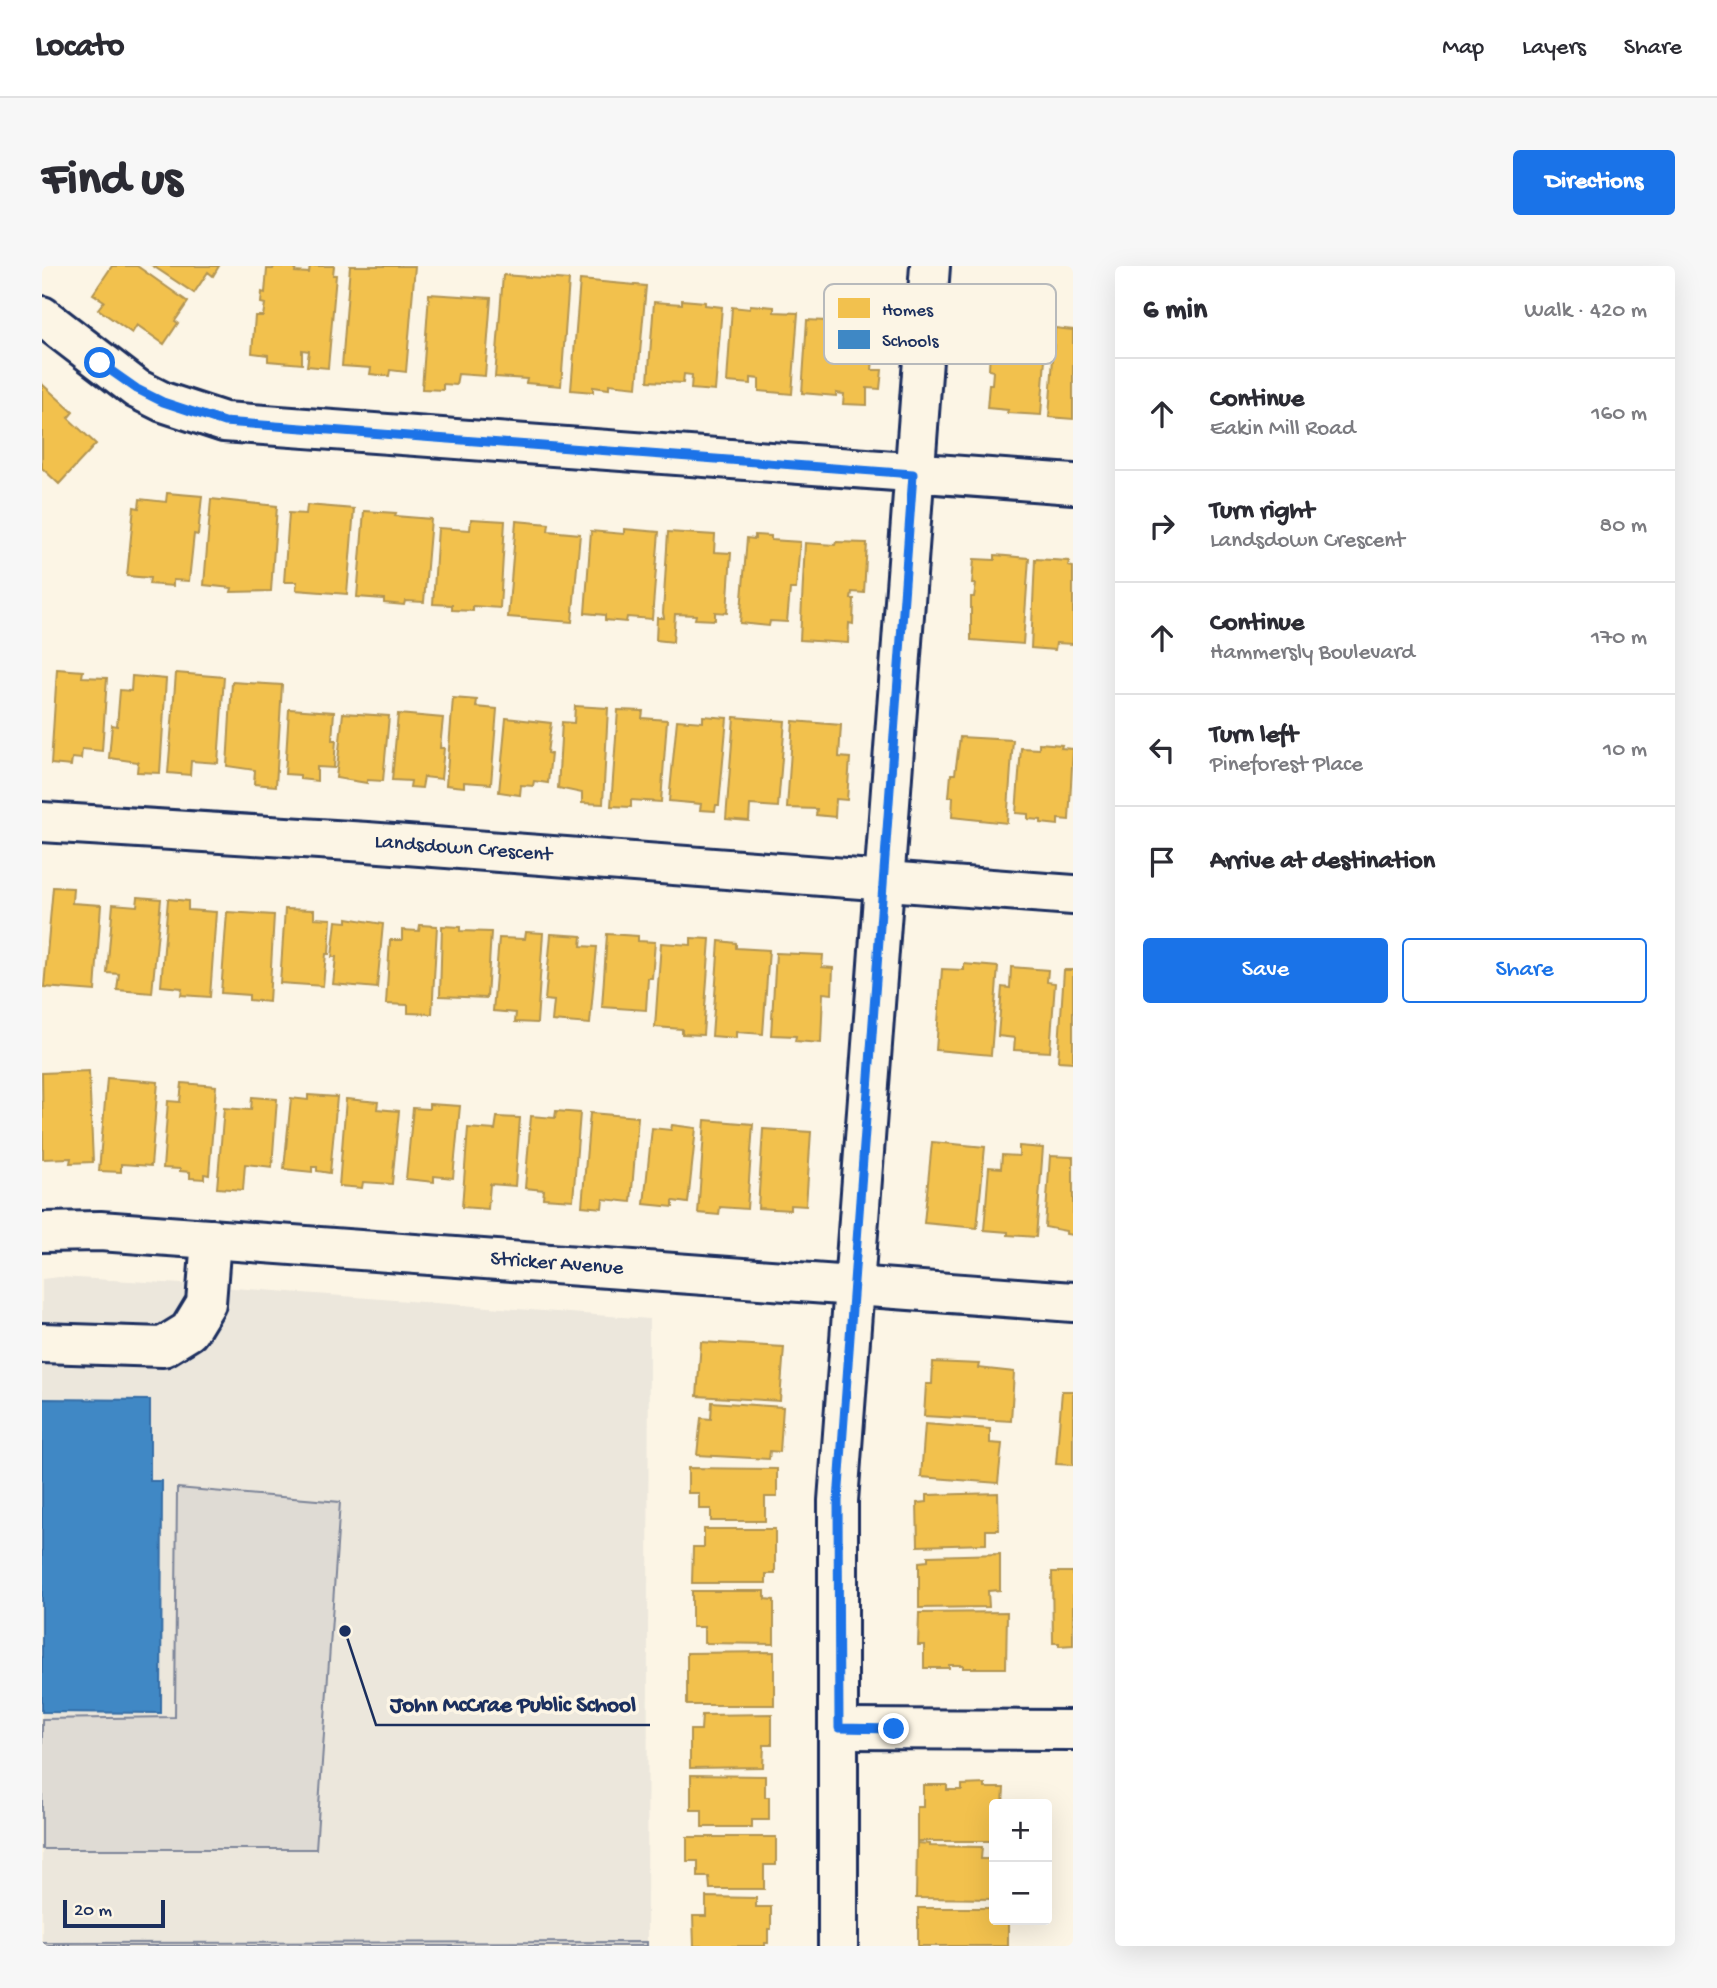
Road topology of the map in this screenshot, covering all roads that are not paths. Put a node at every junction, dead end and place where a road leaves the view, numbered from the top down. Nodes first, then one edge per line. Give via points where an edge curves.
1 (930, 266) edge
2 (929, 284) edge
3 (42, 316) edge
4 (922, 364) edge
5 (913, 474) junction
6 (1073, 484) edge
7 (42, 822) edge
8 (884, 882) junction
9 (1073, 895) edge
10 (42, 1232) edge
11 (211, 1239) junction
12 (854, 1287) junction
13 (1073, 1302) edge
14 (42, 1342) edge
15 (839, 1728) junction
16 (1073, 1730) edge
17 (838, 1946) edge

1 - 2 street
3 - 5 street via 137,389 224,422
4 - 5 street
5 - 6 street
5 - 8 street
7 - 8 street, Landsdown Crescent
8 - 9 street, Landsdown Crescent
8 - 12 street
10 - 11 street, Stricker Avenue
11 - 12 street, Stricker Avenue
11 - 14 street via 206,1303 189,1331 163,1347
12 - 13 street, Stricker Avenue
12 - 15 street via 838,1501
15 - 16 street
15 - 17 street

